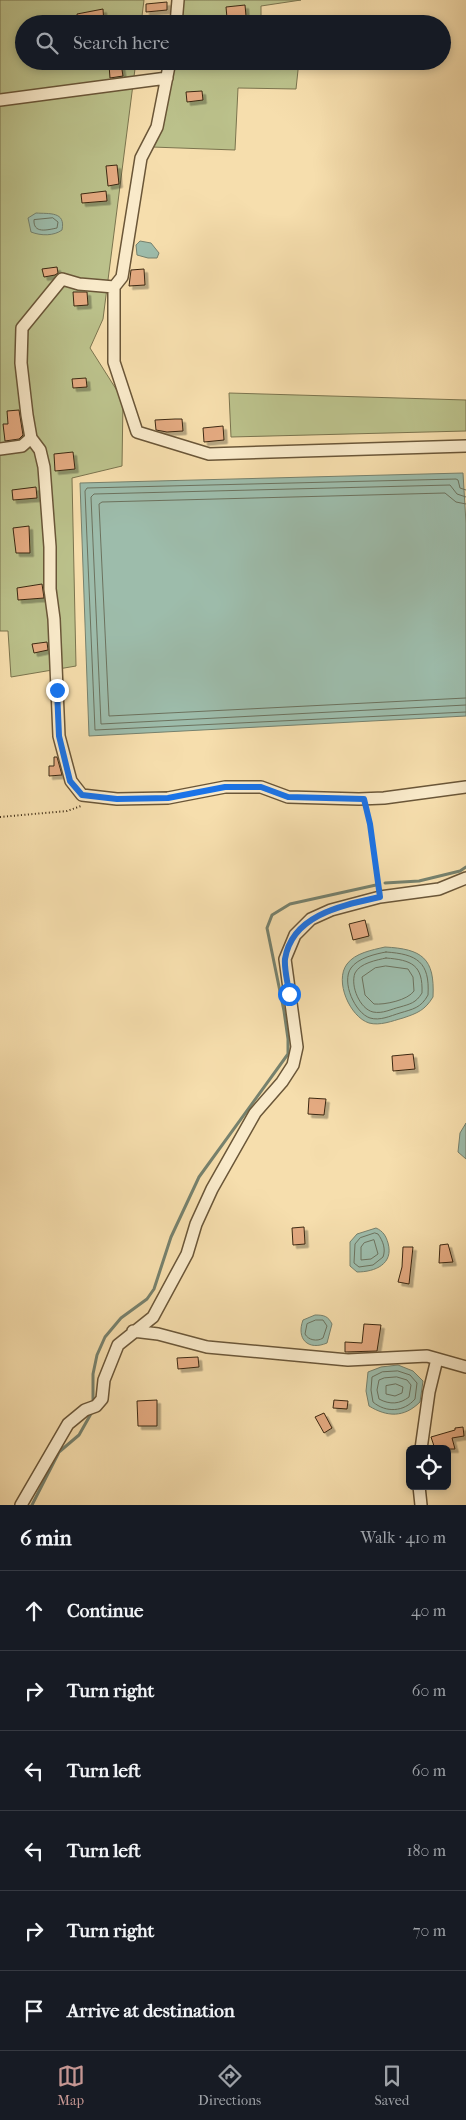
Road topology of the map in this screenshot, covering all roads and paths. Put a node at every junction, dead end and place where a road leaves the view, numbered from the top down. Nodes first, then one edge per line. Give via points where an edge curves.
1 (178, 0) edge
2 (177, 15) edge
3 (168, 70) edge
4 (167, 78) junction
5 (0, 100) edge
6 (114, 287) junction
7 (31, 438) junction
8 (466, 446) edge
9 (0, 449) edge
10 (466, 788) edge
11 (99, 797) junction
12 (364, 799) junction
13 (0, 817) edge
14 (466, 878) edge
15 (380, 897) junction
16 (133, 1331) junction
17 (437, 1359) junction
18 (466, 1367) edge
19 (422, 1445) edge
20 (419, 1490) edge
21 (21, 1505) edge
22 (421, 1505) edge

1 - 2 street
3 - 4 street
4 - 5 street
4 - 6 street via 157,127 141,158 122,277
6 - 7 street via 62,279 22,328 21,363
6 - 8 street via 114,362 137,432 209,454
7 - 9 street via 22,446
7 - 11 street via 40,450 44,467 59,736 70,781 82,795
10 - 12 street
11 - 12 street via 168,798 225,787 261,787 288,797
11 - 13 path via 67,811
12 - 15 path
14 - 15 street via 440,889
15 - 16 street via 331,910 311,919 295,935 285,959 297,1046 293,1065 254,1113 212,1189 187,1254 153,1317
16 - 17 street via 207,1347 272,1354 348,1360 427,1356
16 - 21 street via 118,1345 104,1380 102,1398 96,1406 84,1410 68,1424
17 - 18 street
17 - 19 street
20 - 22 street

